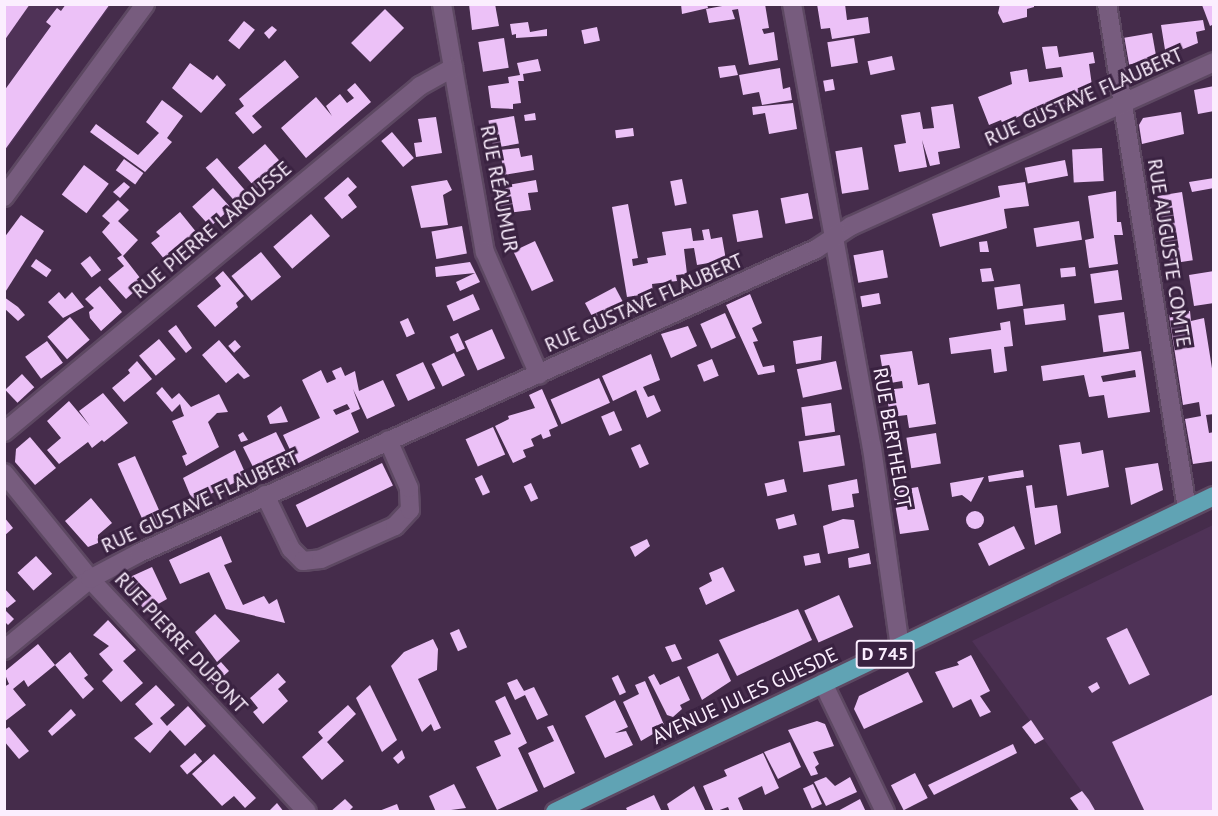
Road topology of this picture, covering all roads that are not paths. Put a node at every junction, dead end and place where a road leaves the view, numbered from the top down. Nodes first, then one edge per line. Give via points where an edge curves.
1 (145, 4) edge
2 (442, 4) edge
3 (792, 4) edge
4 (1107, 4) edge
5 (1214, 62) edge
6 (453, 68) junction
7 (1123, 104) junction
8 (4, 197) edge
9 (832, 238) junction
10 (539, 375) junction
11 (4, 432) edge
12 (387, 440) junction
13 (4, 473) edge
14 (265, 495) junction
15 (1214, 496) edge
16 (1186, 509) junction
17 (90, 579) junction
18 (900, 647) junction
19 (4, 650) edge
20 (824, 683) junction
21 (307, 812) edge
22 (555, 812) edge
23 (885, 812) edge

1 - 8 street
2 - 6 street, RUE RÉAUMUR
3 - 9 street, RUE BERTHELOT
4 - 7 street, RUE AUGUSTE COMTE
5 - 7 street, RUE GUSTAVE FLAUBERT
6 - 10 street, RUE RÉAUMUR via 485,252
6 - 11 street, RUE PIERRE LAROUSSE via 420,86
7 - 9 street, RUE GUSTAVE FLAUBERT
7 - 16 street, RUE AUGUSTE COMTE
9 - 10 street, RUE GUSTAVE FLAUBERT
9 - 18 street, RUE BERTHELOT via 872,448
10 - 12 street, RUE GUSTAVE FLAUBERT
12 - 14 street, RUE GUSTAVE FLAUBERT
12 - 14 street via 409,488 410,510 394,526 332,554 303,561 291,549
13 - 17 street, RUE PIERRE DUPONT
14 - 17 street, RUE GUSTAVE FLAUBERT
15 - 16 main road, AVENUE JULES GUESDE / D 745
16 - 18 main road, AVENUE JULES GUESDE / D 745
17 - 19 street, RUE GUSTAVE FLAUBERT
17 - 21 street, RUE PIERRE DUPONT
18 - 20 main road, AVENUE JULES GUESDE / D 745
20 - 22 main road, AVENUE JULES GUESDE / D 745
20 - 23 street

